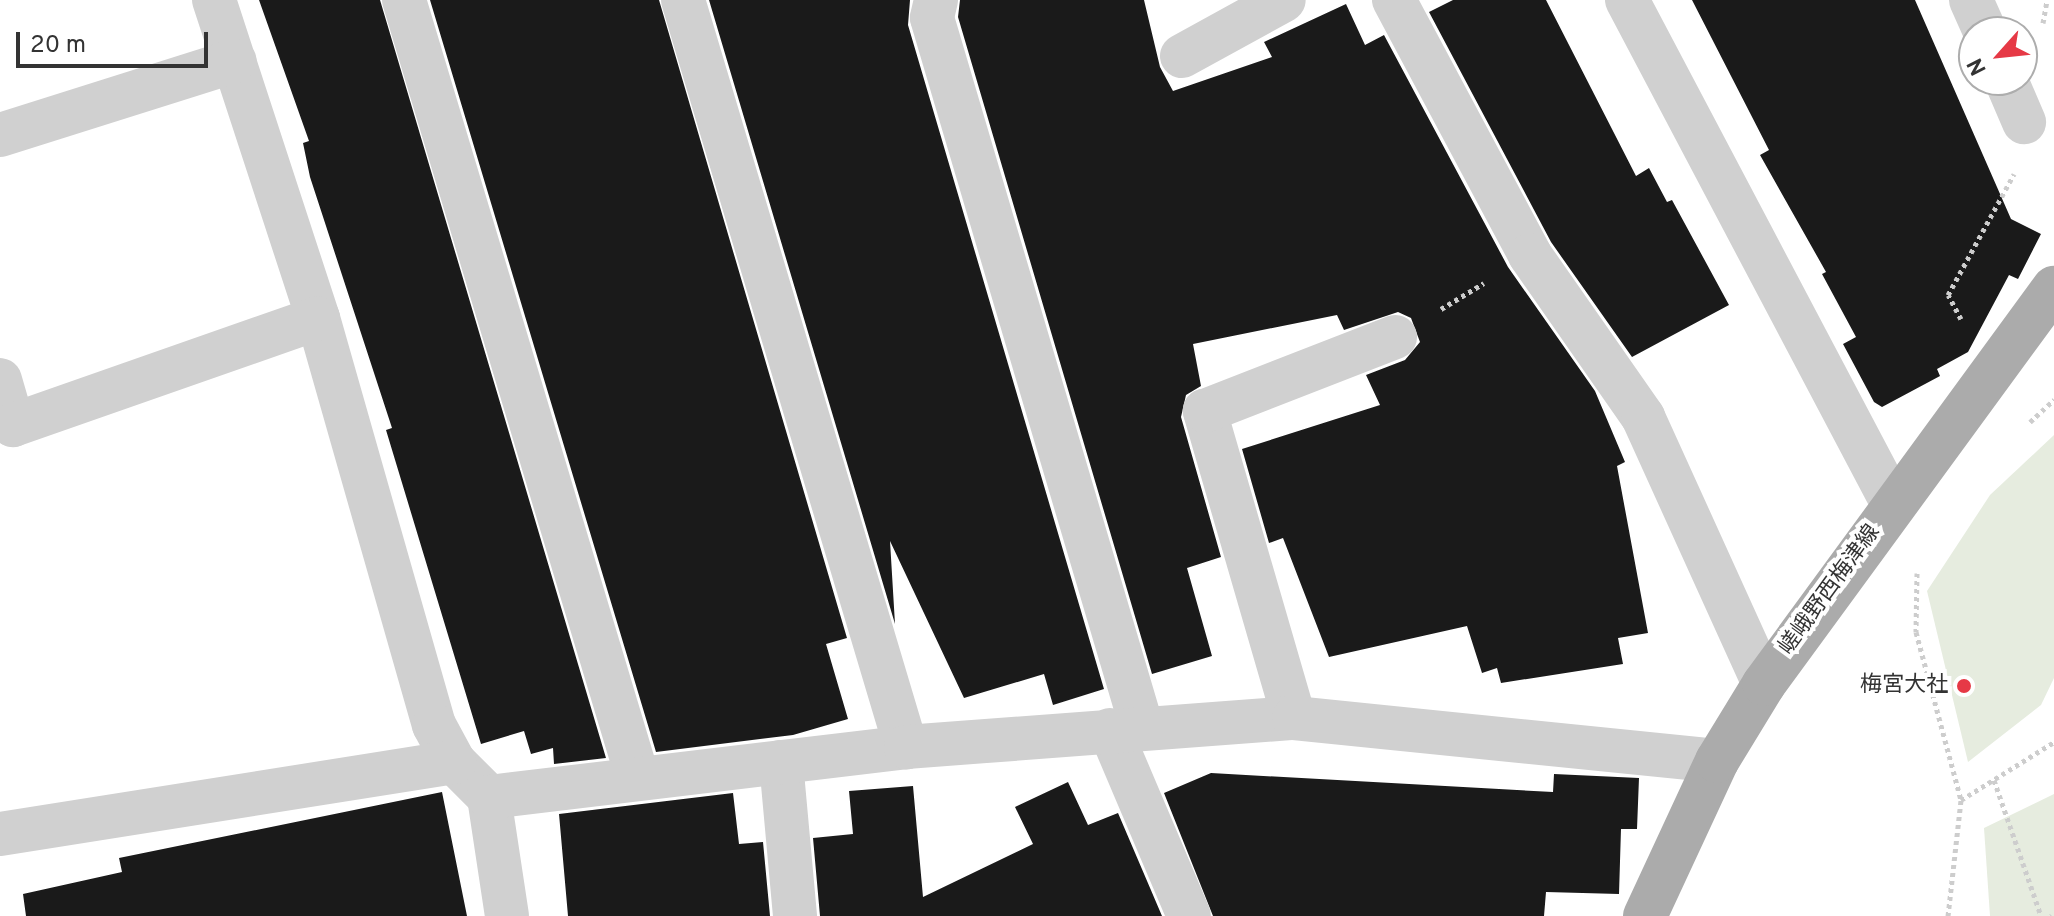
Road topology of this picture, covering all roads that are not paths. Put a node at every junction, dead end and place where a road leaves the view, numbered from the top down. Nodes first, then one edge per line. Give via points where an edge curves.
1 (214, 0) edge
2 (404, 0) edge
3 (683, 0) edge
4 (936, 0) edge
5 (1284, 0) edge
6 (1394, 0) edge
7 (1627, 0) edge
8 (1182, 56) dead end
9 (235, 61) junction
10 (2013, 96) edge
11 (2024, 122) road end
12 (0, 135) edge
13 (2054, 288) edge
14 (318, 318) junction
15 (1395, 337) road end
16 (0, 380) edge
17 (1893, 504) junction
18 (1764, 684) junction
19 (1294, 718) junction
20 (1126, 729) junction
21 (906, 747) junction
22 (1717, 761) junction
23 (454, 762) junction
24 (781, 762) junction
25 (638, 779) junction
26 (489, 797) junction
27 (0, 834) edge
28 (507, 916) edge
29 (795, 916) edge
30 (1189, 916) edge
31 (1645, 916) edge

1 - 9 street
2 - 25 street
3 - 21 street
4 - 20 street via 932,18
5 - 8 street
6 - 18 street via 1530,255 1643,417
7 - 17 street
9 - 12 street
9 - 14 street
10 - 11 street
13 - 17 main road, 嵯峨野西梅津線
14 - 16 street via 13,425
14 - 23 street via 434,725
15 - 19 street via 1205,411
17 - 18 main road, 嵯峨野西梅津線
18 - 22 main road, 嵯峨野西梅津線
19 - 20 street
19 - 22 street
20 - 21 street
20 - 30 street
21 - 24 street
22 - 31 main road, 嵯峨野西梅津線
23 - 26 street
23 - 27 street
24 - 25 street
24 - 29 street
25 - 26 street
26 - 28 street

